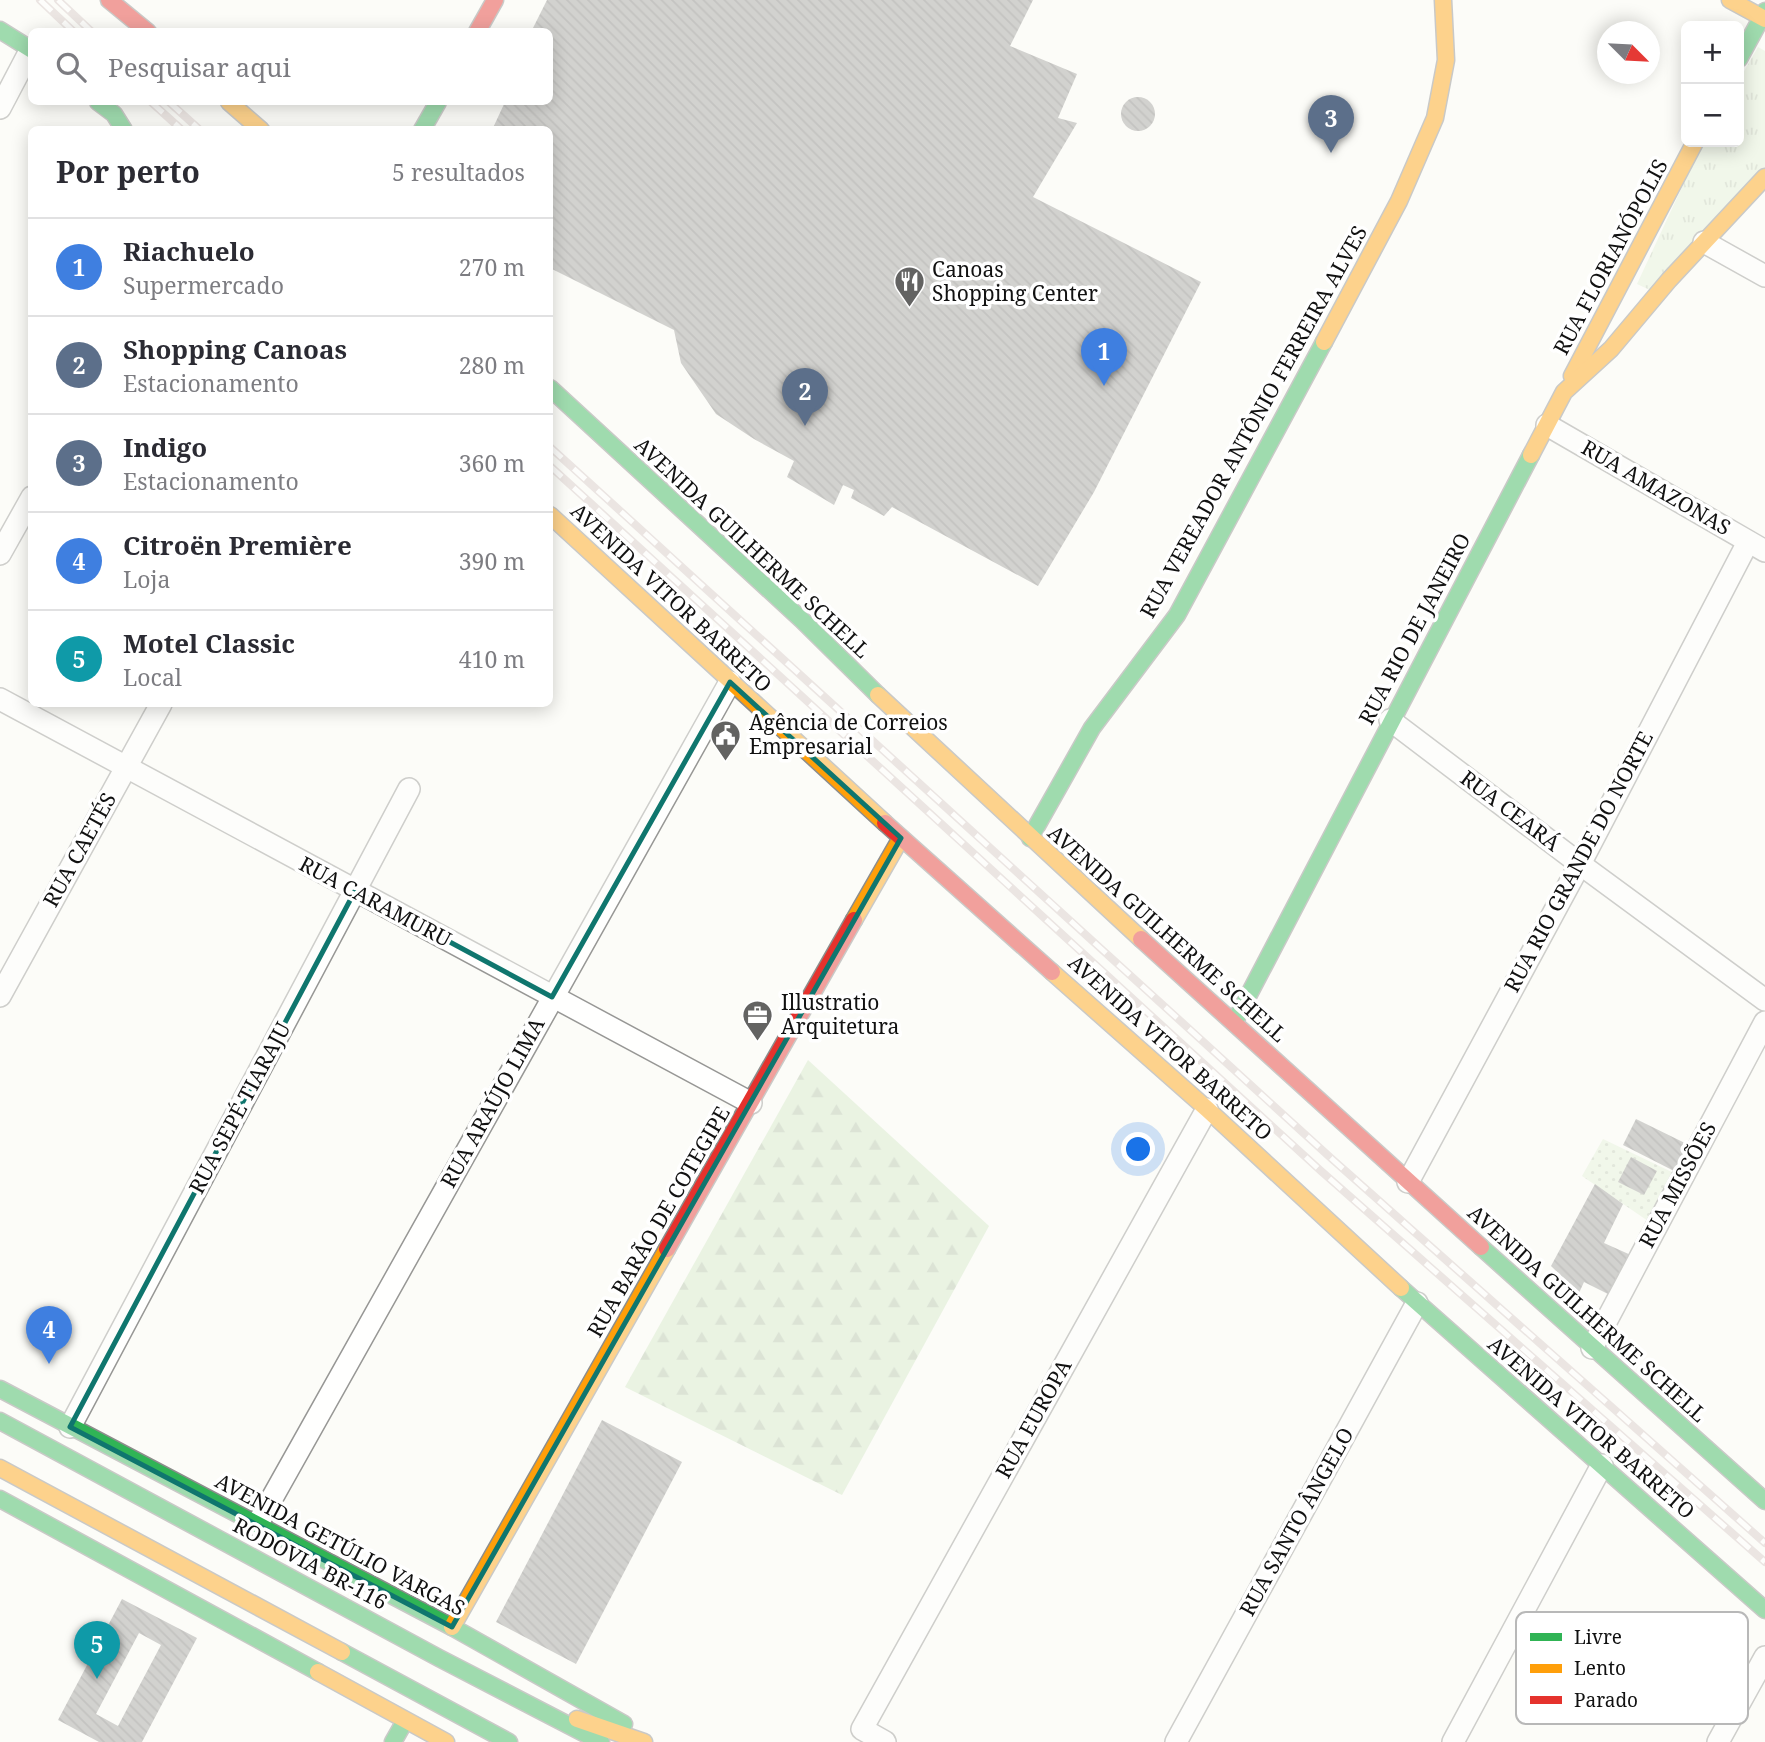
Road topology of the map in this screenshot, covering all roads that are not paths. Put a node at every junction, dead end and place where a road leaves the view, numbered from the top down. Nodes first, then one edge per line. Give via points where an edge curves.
1 (109, 0) edge
2 (495, 0) edge
3 (1443, 0) edge
4 (1730, 0) edge
5 (132, 7) edge
6 (1764, 16) edge
7 (145, 28) edge
8 (479, 28) edge
9 (0, 30) edge
10 (28, 48) edge
11 (1744, 50) edge
12 (28, 56) edge
13 (102, 105) edge
14 (232, 105) edge
15 (436, 105) edge
16 (0, 108) edge
17 (128, 126) edge
18 (256, 126) edge
19 (424, 126) edge
20 (1692, 147) edge
21 (1765, 177) edge
22 (1704, 242) junction
23 (1765, 276) edge
24 (1669, 280) junction
25 (1617, 286) junction
26 (553, 391) edge
27 (1564, 392) junction
28 (1547, 425) junction
29 (28, 504) edge
30 (553, 518) edge
31 (1757, 546) edge
32 (0, 554) edge
33 (730, 682) junction
34 (0, 699) edge
35 (158, 707) edge
36 (1390, 720) junction
37 (125, 767) junction
38 (409, 789) dead end
39 (901, 838) junction
40 (1030, 838) junction
41 (1580, 864) junction
42 (355, 891) junction
43 (0, 996) edge
44 (552, 997) junction
45 (1765, 1000) edge
46 (1765, 1022) edge
47 (1234, 1023) junction
48 (751, 1103) junction
49 (1207, 1109) junction
50 (1408, 1182) junction
51 (1418, 1303) junction
52 (1592, 1348) junction
53 (0, 1389) edge
54 (0, 1421) edge
55 (71, 1427) junction
56 (1602, 1465) junction
57 (0, 1468) edge
58 (0, 1499) edge
59 (1765, 1501) edge
60 (257, 1525) junction
61 (1765, 1610) edge
62 (1523, 1612) edge
63 (1516, 1625) edge
64 (452, 1627) junction
65 (1765, 1657) edge
66 (1748, 1688) edge
67 (525, 1700) junction
68 (405, 1721) junction
69 (1728, 1724) edge
70 (508, 1741) edge
71 (393, 1742) edge
72 (446, 1742) edge
73 (601, 1742) edge
74 (645, 1742) edge
75 (657, 1742) edge
76 (885, 1742) edge
77 (1176, 1742) edge
78 (1453, 1742) edge
79 (1718, 1742) edge

1 - 5 main road
2 - 8 main road
3 - 40 main road, RUA VEREADOR ANTÔNIO FERREIRA ALVES via 1446,60 1435,118 1399,201 1177,615 1092,728
4 - 6 main road
5 - 7 main road
6 - 11 main road
9 - 10 main road
12 - 16 street
13 - 17 main road
14 - 18 main road
15 - 19 main road
20 - 25 main road, RUA FLORIANÓPOLIS
21 - 22 main road, RUA RIO DE JANEIRO
22 - 23 street
22 - 24 main road, RUA RIO DE JANEIRO
24 - 25 main road, RUA RIO DE JANEIRO via 1633,297
24 - 27 main road, RUA RIO DE JANEIRO via 1611,349
25 - 27 main road, RUA FLORIANÓPOLIS
26 - 40 main road, AVENIDA GUILHERME SCHELL
27 - 28 main road, RUA RIO DE JANEIRO
28 - 31 street, RUA AMAZONAS
28 - 36 main road, RUA RIO DE JANEIRO
29 - 32 street
30 - 33 main road, AVENIDA VITOR BARRETO
31 - 41 street, RUA RIO GRANDE DO NORTE
33 - 39 main road, AVENIDA VITOR BARRETO
33 - 44 street, RUA ARAÚJO LIMA
34 - 37 street, RUA CARAMURU
35 - 37 street, RUA CAETÉS
36 - 41 street, RUA CEARÁ
36 - 47 main road, RUA RIO DE JANEIRO
37 - 42 street, RUA CARAMURU
37 - 43 street, RUA CAETÉS
38 - 42 street, RUA SEPÉ TIARAJU
39 - 48 main road, RUA BARÃO DE COTEGIPE
39 - 49 main road, AVENIDA VITOR BARRETO
40 - 47 main road, AVENIDA GUILHERME SCHELL
41 - 45 street, RUA CEARÁ
41 - 50 street, RUA RIO GRANDE DO NORTE
42 - 44 street, RUA CARAMURU
42 - 55 street, RUA SEPÉ TIARAJU
44 - 48 street, RUA CARAMURU
44 - 60 street, RUA ARAÚJO LIMA
46 - 52 street, RUA MISSÕES
47 - 50 main road, AVENIDA GUILHERME SCHELL
48 - 64 main road, RUA BARÃO DE COTEGIPE
49 - 51 main road, AVENIDA VITOR BARRETO
49 - 76 street, RUA EUROPA via 862,1729
50 - 52 main road, AVENIDA GUILHERME SCHELL
51 - 56 main road, AVENIDA VITOR BARRETO
51 - 77 street, RUA SANTO ÂNGELO
52 - 59 main road, AVENIDA GUILHERME SCHELL
53 - 55 main road, AVENIDA GETÚLIO VARGAS
54 - 67 main road, RODOVIA BR-116
55 - 60 main road, AVENIDA GETÚLIO VARGAS
56 - 61 main road, AVENIDA VITOR BARRETO
56 - 62 street
57 - 70 main road
58 - 68 main road
60 - 64 main road, AVENIDA GETÚLIO VARGAS
63 - 78 street
64 - 75 main road, AVENIDA GETÚLIO VARGAS
65 - 66 street
67 - 73 main road, RODOVIA BR-116
67 - 74 main road
68 - 71 main road
68 - 72 main road
69 - 79 street

